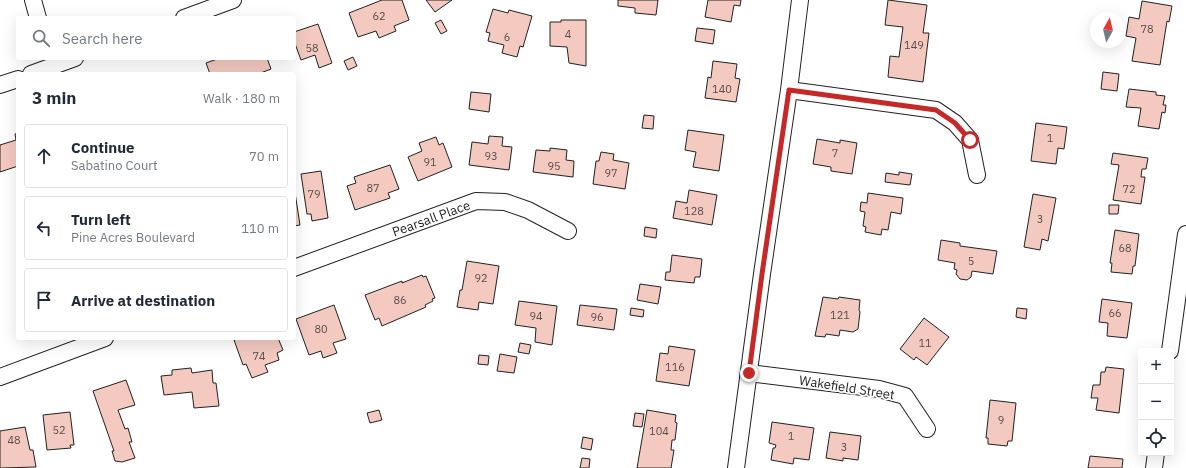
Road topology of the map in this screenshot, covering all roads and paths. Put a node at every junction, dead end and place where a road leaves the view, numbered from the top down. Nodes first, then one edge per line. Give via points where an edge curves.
1 (33, 0) edge
2 (233, 0) edge
3 (800, 0) edge
4 (37, 16) edge
5 (189, 16) edge
6 (64, 60) edge
7 (54, 62) edge
8 (35, 72) edge
9 (16, 80) edge
10 (0, 85) edge
11 (789, 90) junction
12 (977, 175) dead end
13 (568, 231) dead end
14 (1186, 234) edge
15 (296, 267) edge
16 (100, 340) edge
17 (1170, 348) edge
18 (749, 373) junction
19 (0, 377) edge
20 (927, 429) dead end
21 (1156, 456) edge
22 (736, 468) edge
23 (1154, 468) edge

1 - 4 street
2 - 5 street
3 - 11 street
6 - 7 street
7 - 8 street
9 - 10 street
11 - 12 street via 936,110 955,123 970,140
11 - 18 street
13 - 15 street, Pearsall Place via 528,210 505,202 476,201
14 - 17 street
16 - 19 street
18 - 20 street, Wakefield Street via 879,389 905,396
18 - 22 street
21 - 23 street

